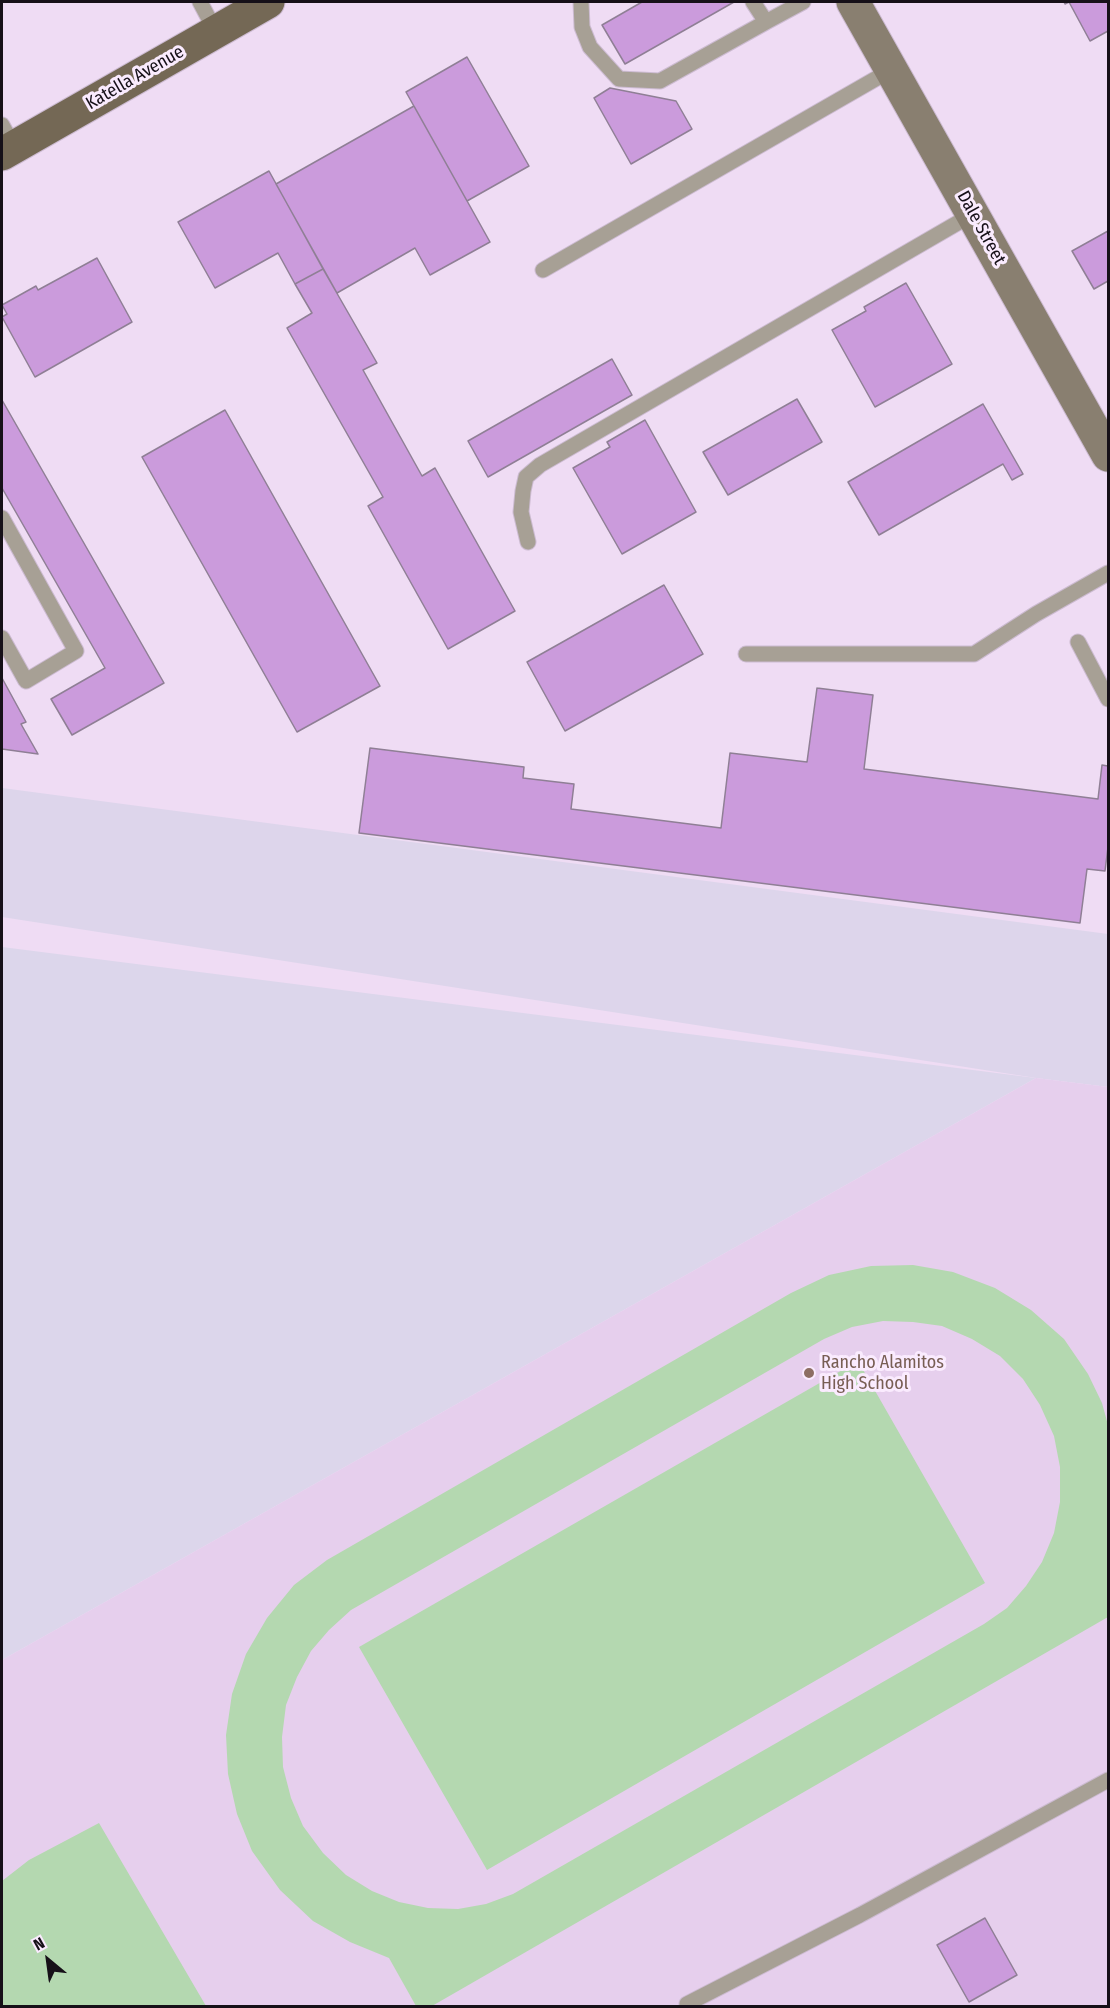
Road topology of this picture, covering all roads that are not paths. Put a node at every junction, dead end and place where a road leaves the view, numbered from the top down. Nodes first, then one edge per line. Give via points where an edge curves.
1 (200, 2) edge
2 (268, 2) edge
3 (581, 2) edge
4 (753, 2) edge
5 (803, 2) edge
6 (853, 2) edge
7 (766, 22) junction
8 (216, 32) junction
9 (891, 70) junction
10 (6, 142) edge
11 (973, 214) junction
12 (543, 270) dead end
13 (1108, 454) edge
14 (2, 518) edge
15 (528, 542) dead end
16 (1108, 573) edge
17 (2, 638) edge
18 (1078, 642) dead end
19 (746, 654) dead end
20 (1108, 699) edge
21 (1108, 1780) edge
22 (687, 2007) edge

1 - 8 lane
2 - 8 main road, Katella Avenue
3 - 7 lane via 582,27 590,47 619,79 660,81
4 - 7 lane
5 - 7 lane
6 - 9 street, Dale Street
8 - 10 main road, Katella Avenue
9 - 11 street, Dale Street
9 - 12 lane
11 - 13 street, Dale Street
11 - 15 lane via 540,465 526,477 523,490 521,512
14 - 17 lane via 76,651 26,681
16 - 19 lane via 974,654
18 - 20 lane
21 - 22 lane

